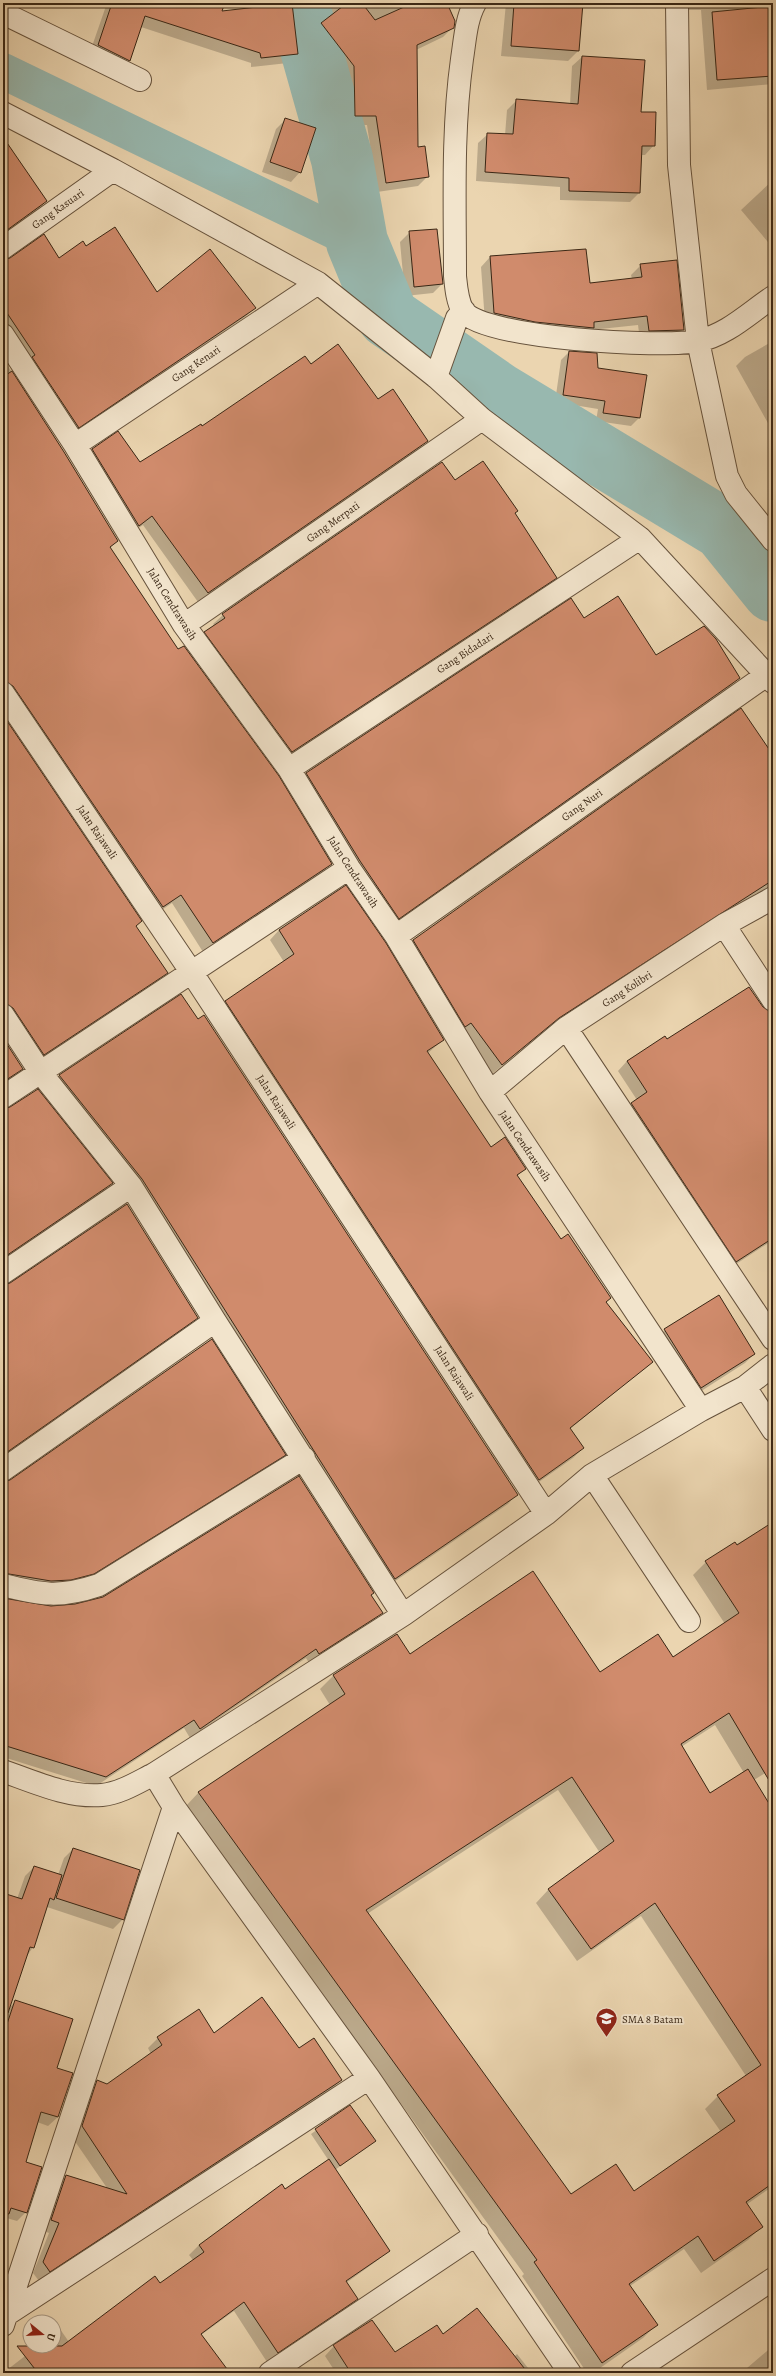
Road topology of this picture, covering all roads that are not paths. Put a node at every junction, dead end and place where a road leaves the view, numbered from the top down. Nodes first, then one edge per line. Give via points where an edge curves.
1 (677, 3) edge
2 (470, 6) edge
3 (3, 13) edge
4 (140, 80) dead end
5 (3, 113) edge
6 (113, 170) junction
7 (3, 248) edge
8 (318, 283) junction
9 (773, 297) edge
10 (460, 315) junction
11 (3, 335) edge
12 (698, 341) junction
13 (438, 371) junction
14 (482, 419) junction
15 (75, 445) junction
16 (640, 538) junction
17 (773, 540) edge
18 (184, 625) junction
19 (770, 678) edge
20 (3, 693) edge
21 (289, 769) junction
22 (349, 868) junction
23 (773, 898) edge
24 (724, 926) junction
25 (396, 936) junction
26 (192, 973) junction
27 (773, 1000) edge
28 (3, 1014) edge
29 (566, 1028) junction
30 (41, 1073) junction
31 (490, 1092) junction
32 (3, 1097) edge
33 (131, 1186) junction
34 (3, 1273) edge
35 (215, 1321) junction
36 (773, 1339) edge
37 (773, 1365) edge
38 (745, 1387) junction
39 (701, 1410) junction
40 (773, 1430) edge
41 (304, 1458) junction
42 (3, 1470) edge
43 (592, 1475) junction
44 (546, 1514) junction
45 (3, 1585) edge
46 (403, 1615) junction
47 (689, 1620) dead end
48 (3, 1772) edge
49 (154, 1774) junction
50 (174, 1807) junction
51 (369, 2078) junction
52 (477, 2234) junction
53 (773, 2279) edge
54 (5, 2320) edge
55 (270, 2373) edge
56 (570, 2373) edge
57 (632, 2373) edge

1 - 12 street via 679,165
2 - 10 street via 455,129 455,276
3 - 4 street
5 - 6 street
6 - 7 street, Gang Kasuari
6 - 8 street
8 - 13 street
8 - 15 street, Gang Kenari
9 - 12 street via 721,334
10 - 12 street via 487,324 547,335 644,344
10 - 13 street
11 - 15 street, Jalan Cendrawasih
12 - 17 street via 727,476 736,494
13 - 14 street
14 - 16 street
14 - 18 street, Gang Merpati
15 - 18 street, Jalan Cendrawasih
16 - 19 street
16 - 21 street, Gang Bidadari
18 - 21 street, Jalan Cendrawasih
19 - 25 street, Gang Nuri
20 - 26 street, Jalan Rajawali
21 - 22 street, Jalan Cendrawasih
22 - 25 street, Jalan Cendrawasih
22 - 26 street
23 - 24 street, Gang Kolibri
24 - 27 street
24 - 29 street, Gang Kolibri
25 - 31 street, Jalan Cendrawasih
26 - 30 street
26 - 44 street, Jalan Rajawali
28 - 30 street
29 - 31 street, Gang Kolibri
29 - 36 street
30 - 32 street
30 - 33 street
31 - 39 street, Jalan Cendrawasih
33 - 34 street
33 - 35 street
35 - 41 street
35 - 42 street
37 - 38 street
38 - 39 street
38 - 40 street
39 - 43 street
41 - 45 street via 98,1585 74,1593 50,1595
41 - 46 street
43 - 44 street
43 - 47 street
44 - 46 street
46 - 49 street
48 - 49 street via 61,1790 103,1795 125,1789
49 - 50 street
50 - 51 street
50 - 54 street
51 - 52 street
51 - 54 street
52 - 55 street
52 - 56 street
53 - 57 street

